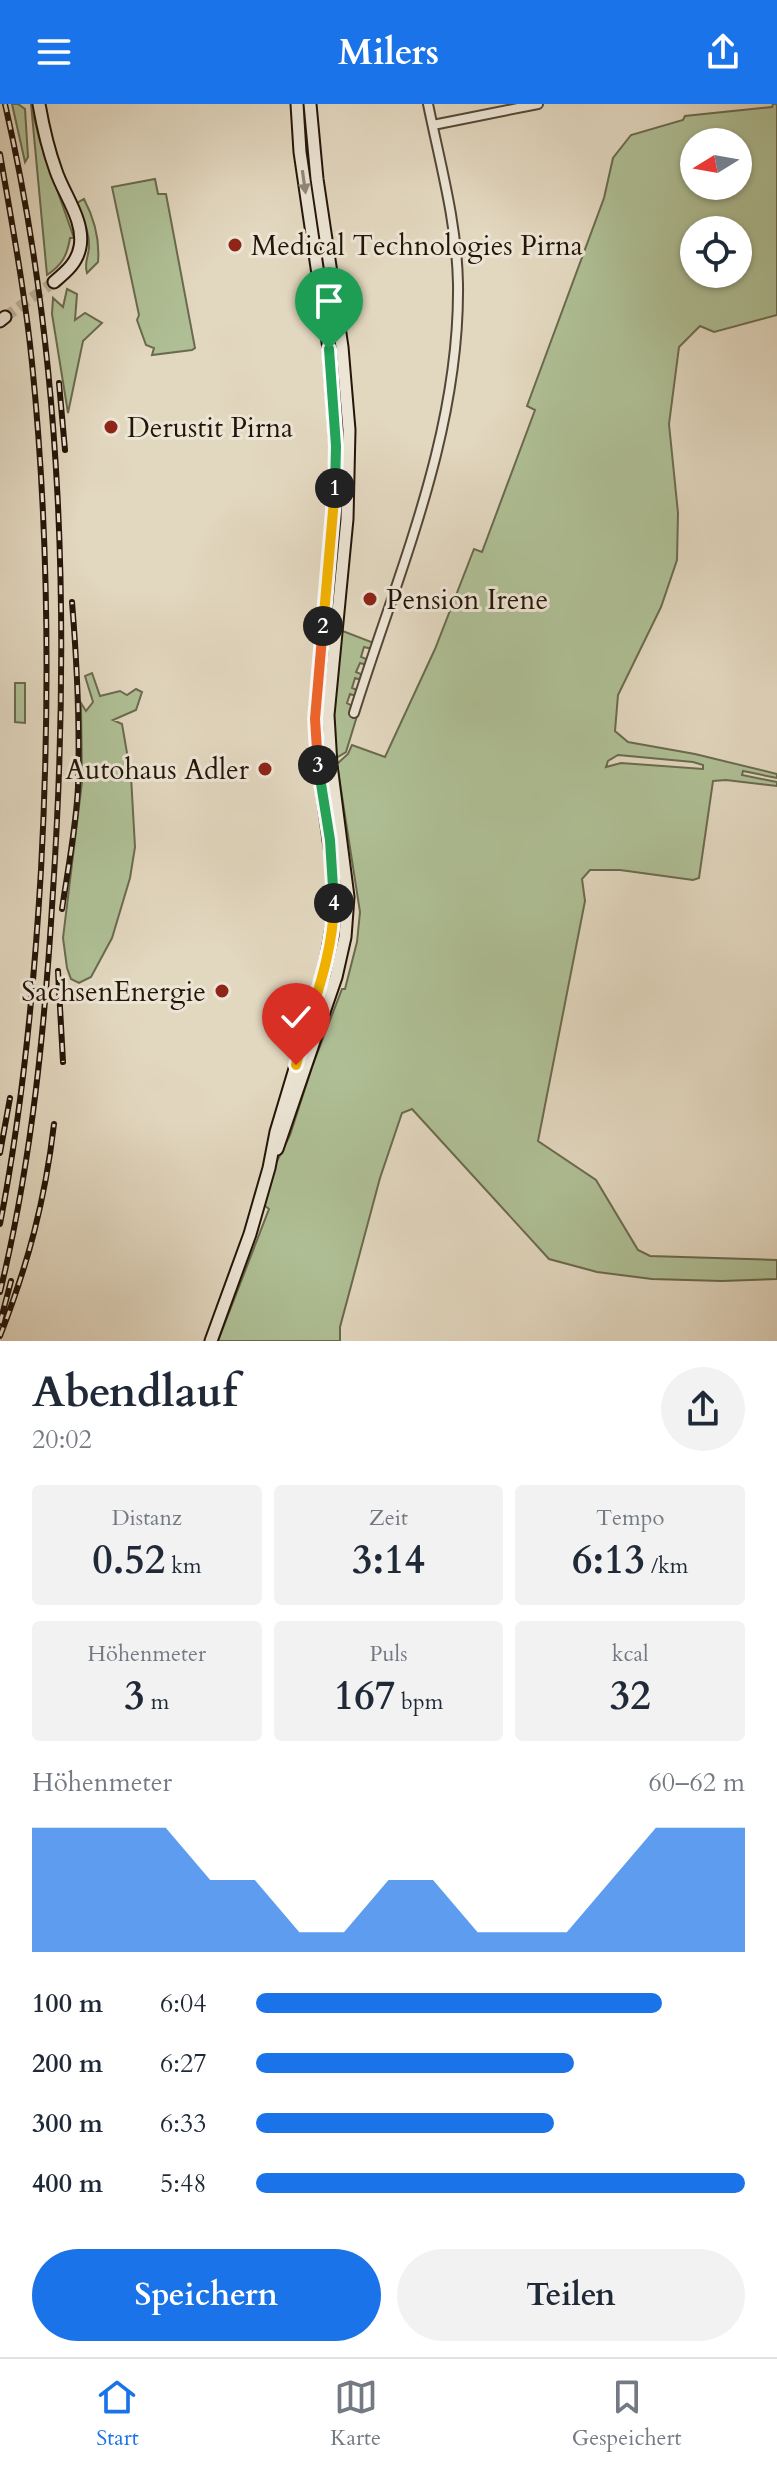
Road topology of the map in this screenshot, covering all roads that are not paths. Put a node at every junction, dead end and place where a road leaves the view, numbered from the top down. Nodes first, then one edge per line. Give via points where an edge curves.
1 (39, 104) edge
2 (297, 104) edge
3 (310, 104) edge
4 (428, 104) edge
5 (538, 104) edge
6 (433, 125) junction
7 (54, 282) tunnel mouth
8 (354, 713) dead end
9 (336, 838) junction
10 (211, 1341) edge

1 - 7 main road via 81,236 73,265
2 -> 9 main road via 329,349 336,446 315,719 319,768
3 - 9 main road via 349,430 347,519 328,715
4 - 6 street
5 - 6 street
6 - 8 street via 456,253 450,391 425,498
9 - 10 main road via 348,897 341,957

